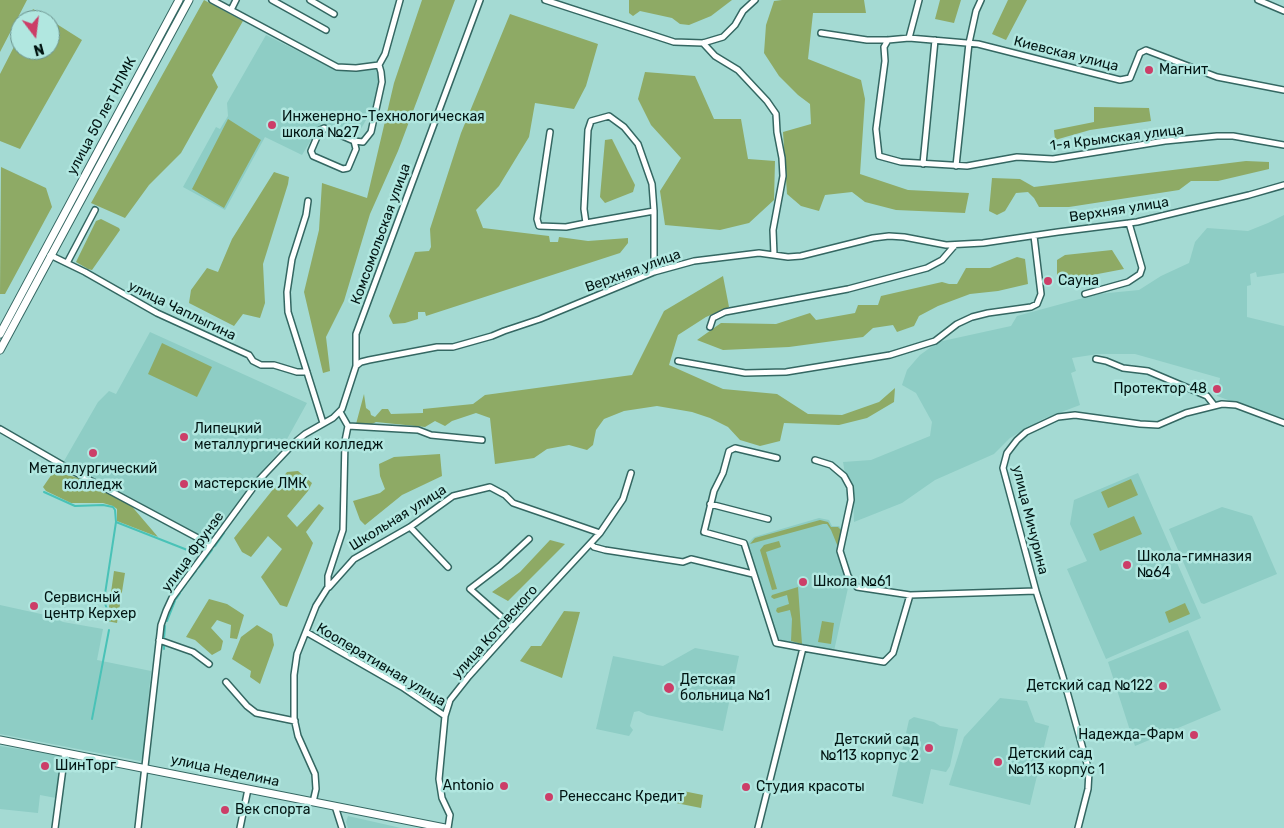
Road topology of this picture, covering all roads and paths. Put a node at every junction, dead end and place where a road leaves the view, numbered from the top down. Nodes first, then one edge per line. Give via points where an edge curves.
1 (179, 0) edge
2 (212, 0) edge
3 (236, 0) edge
4 (274, 0) edge
5 (310, 0) edge
6 (400, 0) edge
7 (480, 0) edge
8 (545, 0) edge
9 (755, 0) edge
10 (919, 0) edge
11 (981, 0) edge
12 (1258, 0) edge
13 (189, 1) edge
14 (230, 10) junction
15 (1284, 11) edge
16 (334, 14) dead end
17 (326, 30) dead end
18 (821, 33) dead end
19 (908, 38) junction
20 (888, 40) junction
21 (935, 40) junction
22 (703, 43) junction
23 (969, 43) junction
24 (378, 65) junction
25 (1284, 90) edge
26 (550, 132) dead end
27 (354, 141) junction
28 (1284, 145) edge
29 (923, 164) junction
30 (956, 166) junction
31 (1284, 185) edge
32 (308, 201) dead end
33 (95, 210) dead end
34 (654, 211) junction
35 (586, 223) junction
36 (1129, 223) junction
37 (1034, 236) junction
38 (48, 244) junction
39 (955, 246) junction
40 (50, 255) junction
41 (774, 255) junction
42 (67, 263) junction
43 (654, 272) junction
44 (1085, 294) dead end
45 (710, 327) dead end
46 (0, 334) edge
47 (0, 350) edge
48 (1096, 359) dead end
49 (678, 361) dead end
50 (356, 366) junction
51 (307, 372) junction
52 (1214, 405) junction
53 (340, 412) junction
54 (323, 423) junction
55 (1284, 423) edge
56 (348, 426) junction
57 (0, 429) edge
58 (482, 440) dead end
59 (777, 458) dead end
60 (815, 460) dead end
61 (631, 473) dead end
62 (710, 504) junction
63 (768, 519) dead end
64 (410, 527) junction
65 (600, 533) junction
66 (529, 539) dead end
67 (591, 544) junction
68 (211, 545) junction
69 (448, 566) dead end
70 (753, 574) junction
71 (328, 587) junction
72 (1036, 591) junction
73 (910, 595) junction
74 (513, 627) junction
75 (306, 632) junction
76 (160, 640) junction
77 (803, 648) junction
78 (209, 664) dead end
79 (226, 682) dead end
80 (445, 716) junction
81 (295, 721) junction
82 (0, 740) edge
83 (65, 753) junction
84 (146, 768) junction
85 (248, 789) junction
86 (313, 802) junction
87 (335, 806) junction
88 (56, 828) edge
89 (138, 828) edge
90 (240, 828) edge
91 (342, 828) edge
92 (446, 828) edge
93 (758, 828) edge
94 (1078, 828) edge

1 - 38 main road, улица 50 лет НЛМК
2 - 14 street
3 - 14 street
4 - 17 street
5 - 16 street
6 - 24 street via 385,54
7 - 50 street, Комсомольская улица via 356,334
8 - 22 street via 674,42
9 - 22 street via 723,37
10 - 19 street
11 - 23 street
12 - 15 street
13 - 40 main road, улица 50 лет НЛМК
14 - 24 street via 337,67
18 - 20 street, Киевская улица
19 - 20 street, Киевская улица
19 - 21 street, Киевская улица
20 - 29 street, 1-я Крымская улица via 884,47 886,61 876,129 879,156
21 - 23 street, Киевская улица
21 - 29 street
22 - 41 street via 715,56 738,70 776,114 783,176 773,230
23 - 25 street, Киевская улица via 1120,80 1130,78 1140,53 1146,50 1217,77
23 - 30 street
24 - 27 street via 382,82 371,132 363,142
26 - 35 street via 537,219 539,226 566,227
27 - 27 street via 324,128 311,151 313,156 342,169 348,168 356,149
28 - 30 street, 1-я Крымская улица via 1217,136 1052,159 1017,156
29 - 30 street, 1-я Крымская улица
31 - 36 street, Верхняя улица
32 - 51 street via 292,259 287,292 288,312
33 - 42 street
34 - 35 street
34 - 35 street via 652,184 638,144 624,127 609,116 590,121 588,130
34 - 43 street
36 - 37 street, Верхняя улица
36 - 44 street via 1142,268 1140,274 1128,282
37 - 39 street, Верхняя улица
37 - 49 street via 1041,294 1037,304 972,317 935,341 890,356 786,372 745,373
38 - 40 main road via 46,251
38 - 46 main road, улица 50 лет НЛМК
39 - 41 street, Верхняя улица via 888,236 801,256
39 - 45 street via 942,260 927,268 848,289 725,312 714,318
40 - 42 street, улица Чаплыгина
40 - 47 main road, улица 50 лет НЛМК
41 - 43 street, Верхняя улица via 759,253 694,260
42 - 51 street, улица Чаплыгина via 261,365
43 - 50 street, Верхняя улица via 492,336 453,347 369,360
48 - 52 street via 1123,368 1148,371 1207,396
50 - 53 street
51 - 54 street
52 - 55 street, улица Мичурина via 1236,405
52 - 72 street, улица Мичурина via 1158,425 1069,415 1032,428 1016,440 1005,456 1003,472
53 - 54 street, улица Фрунзе
53 - 56 street
54 - 68 street, улица Фрунзе via 283,453
56 - 58 street via 418,430 431,435
56 - 71 street via 343,530 328,576
57 - 68 street
59 - 62 street via 732,449 727,454
60 - 73 street, улица Мичурина via 831,465 844,476 850,487 851,500 840,551 851,582 857,587
61 - 65 street, улица Котовского via 623,499
62 - 63 street
62 - 70 street via 704,532 744,543
64 - 65 street, Школьная улица via 457,494 490,487 511,502
64 - 69 street
64 - 71 street, Школьная улица via 354,559
65 - 67 street, улица Котовского
66 - 74 street via 470,589
67 - 70 street via 605,550 683,562 691,559
67 - 74 street, улица Котовского
68 - 76 street, улица Фрунзе via 172,598 161,625
70 - 77 street via 776,642
71 - 75 street
72 - 73 street, улица Мичурина
72 - 94 street, улица Мичурина via 1064,677 1089,771
73 - 77 street via 892,653 884,662
74 - 80 street, улица Котовского via 450,700
75 - 80 street, Кооперативная улица via 402,687
75 - 81 street via 297,654 294,675
76 - 78 street via 193,652
76 - 84 street, улица Фрунзе
77 - 93 street
79 - 81 street via 256,713
80 - 92 street, улица Котовского via 439,779 442,798 450,815
81 - 86 street via 315,774
82 - 83 main road, улица Неделина
83 - 84 main road, улица Неделина
83 - 88 street
84 - 85 main road, улица Неделина
84 - 89 street, улица Фрунзе
85 - 86 main road, улица Неделина
85 - 90 street
86 - 87 main road, улица Неделина
87 - 91 street
87 - 92 main road, улица Неделина

